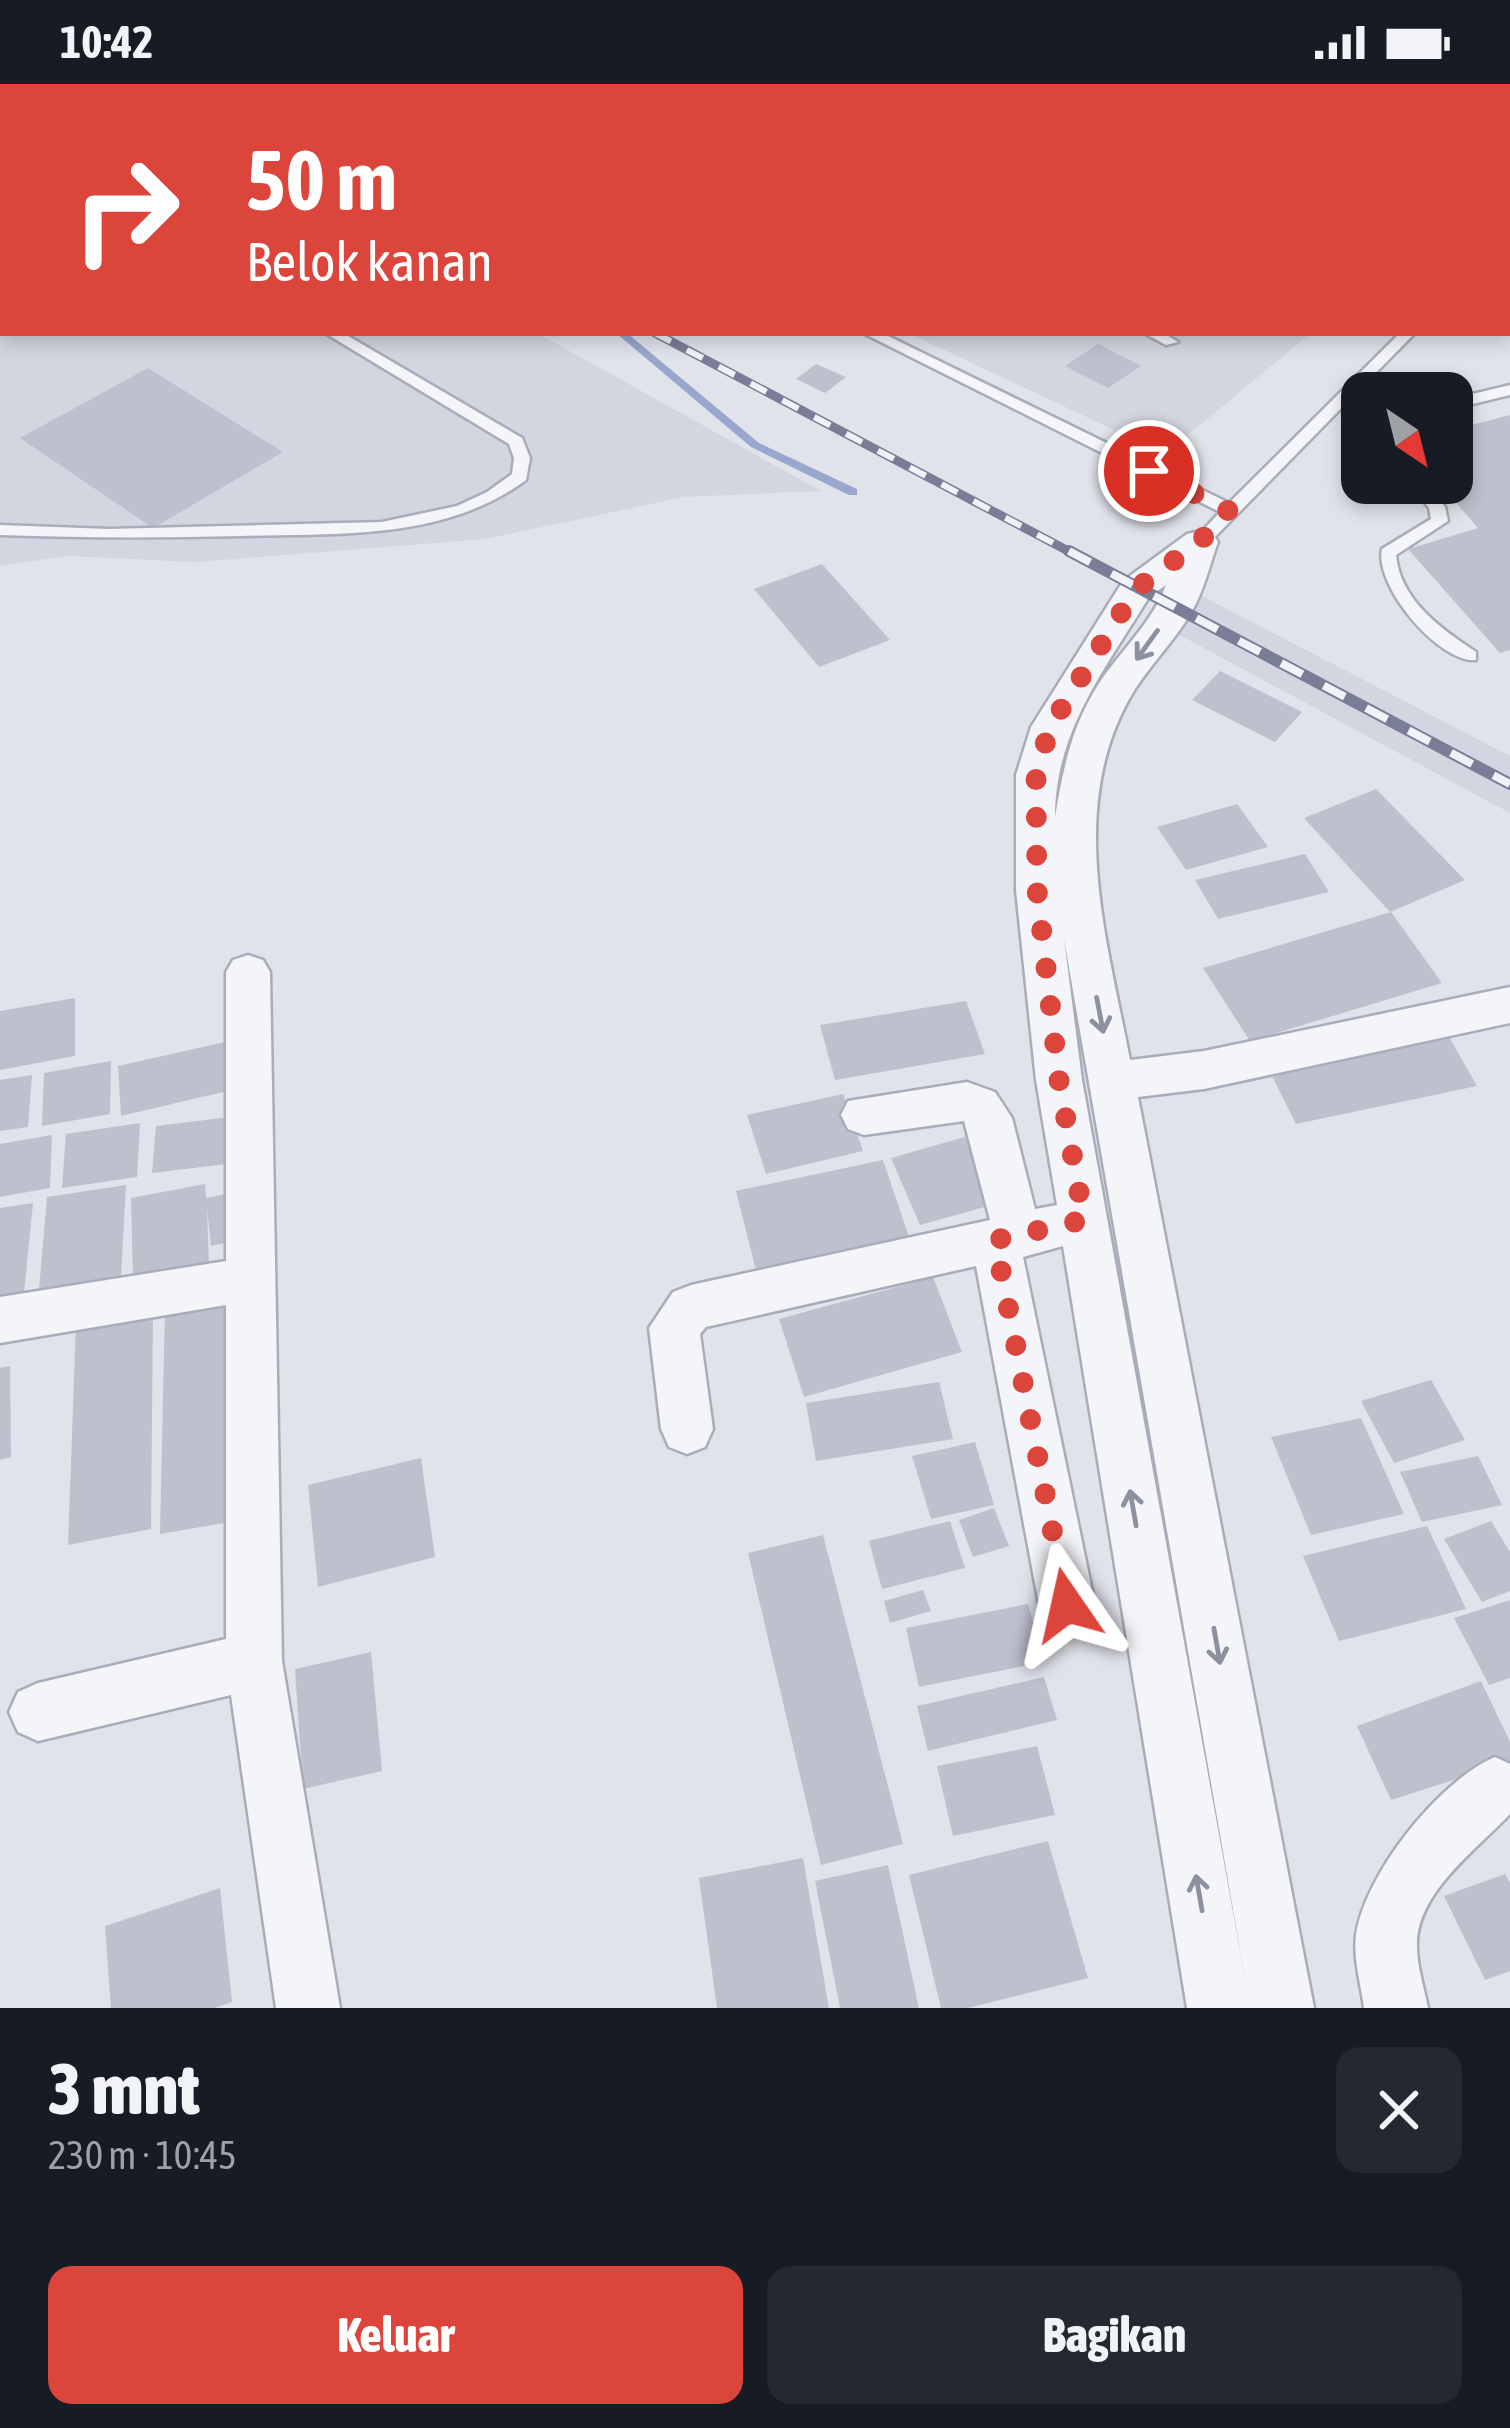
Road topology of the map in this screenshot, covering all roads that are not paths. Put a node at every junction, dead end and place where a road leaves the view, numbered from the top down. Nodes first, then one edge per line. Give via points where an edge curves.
1 (337, 336) edge
2 (875, 336) edge
3 (1158, 336) edge
4 (1405, 336) edge
5 (1171, 342) dead end
6 (1510, 390) edge
7 (1473, 399) edge
8 (1435, 504) edge
9 (1214, 526) junction
10 (0, 530) edge
11 (1470, 656) dead end
12 (248, 972) dead end
13 (1510, 1005) edge
14 (1113, 1081) junction
15 (864, 1115) dead end
16 (1084, 1220) junction
17 (1006, 1239) junction
18 (250, 1279) junction
19 (0, 1320) edge
20 (687, 1429) dead end
21 (1067, 1605) dead end
22 (254, 1661) junction
23 (38, 1712) dead end
24 (1495, 1787) dead end
25 (308, 2008) edge
26 (1219, 2008) edge
27 (1282, 2008) edge
28 (1396, 2008) edge

1 - 10 lane via 515,442 520,476 461,510 382,527
2 - 9 lane
3 - 5 lane
4 - 9 lane
6 - 7 lane
8 - 11 lane via 1440,521 1397,545 1387,564 1427,623
9 -> 14 street via 1176,607 1113,692 1088,742 1074,822 1077,892
9 - 16 street via 1136,589 1050,727 1036,775 1037,890
12 - 18 street
13 - 14 street via 1204,1070
14 -> 27 street
15 - 17 street via 979,1106 988,1118
16 - 17 street
26 -> 16 street
17 - 20 street via 691,1308 674,1328
17 - 21 street
18 - 19 street
18 - 22 street
22 - 23 street
22 - 25 street
24 - 28 street via 1394,1906 1386,1941

